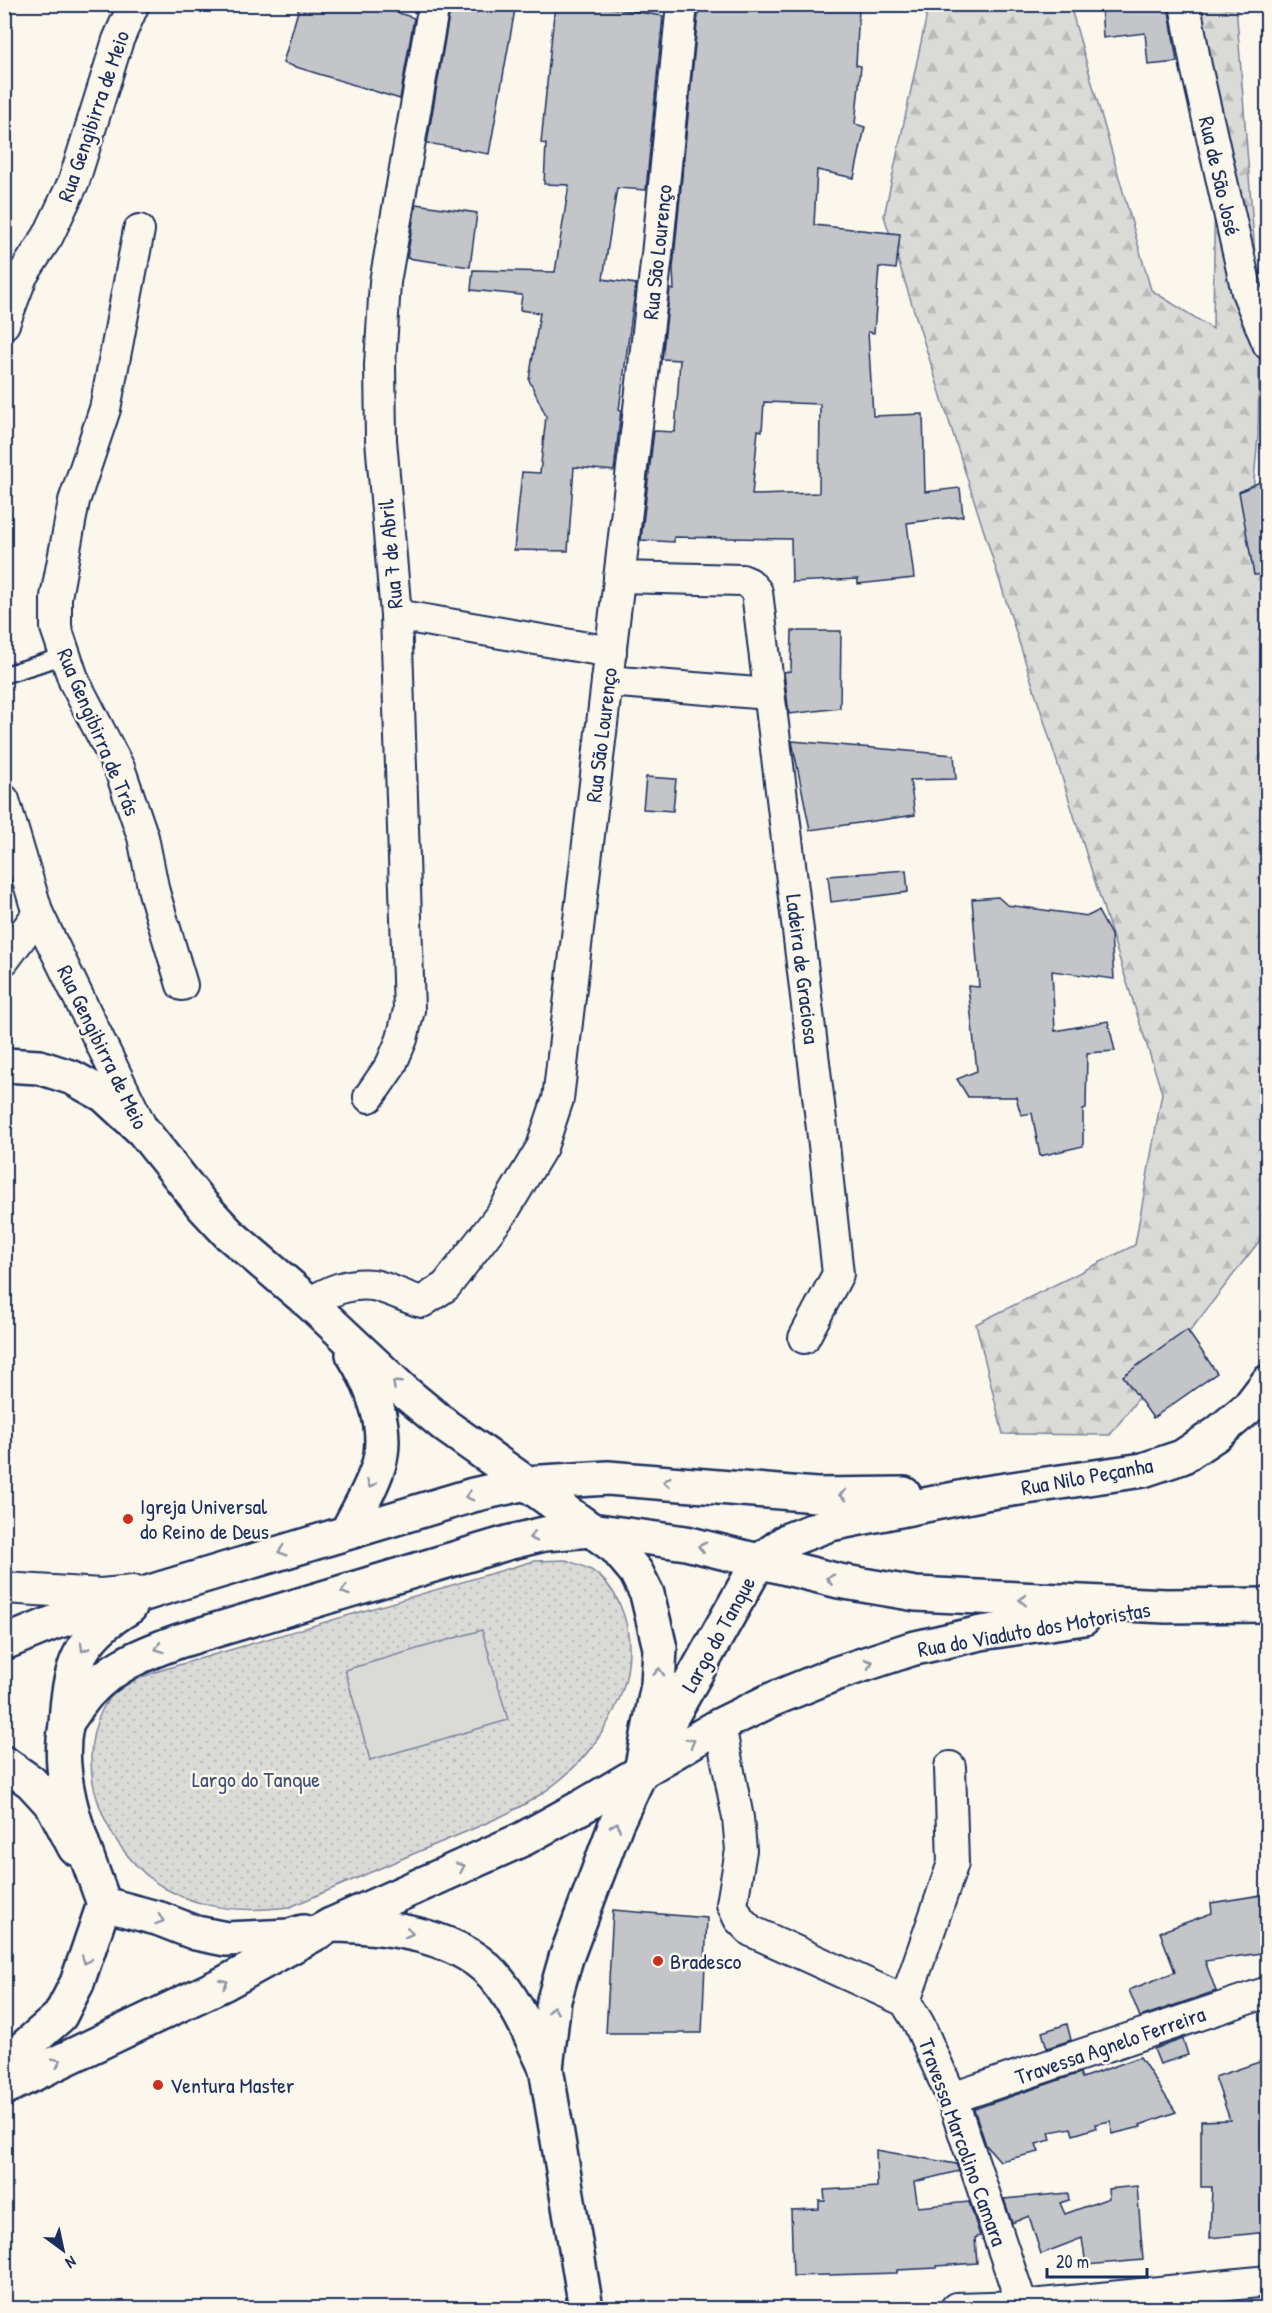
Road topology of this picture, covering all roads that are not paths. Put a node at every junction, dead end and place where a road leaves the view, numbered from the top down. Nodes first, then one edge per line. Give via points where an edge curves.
1 (134, 4) edge
2 (434, 4) edge
3 (682, 4) edge
4 (1185, 4) edge
5 (138, 230) dead end
6 (4, 324) edge
7 (1268, 344) edge
8 (619, 577) junction
9 (396, 615) junction
10 (611, 652) junction
11 (64, 656) junction
12 (4, 675) edge
13 (607, 681) junction
14 (769, 694) junction
15 (4, 800) edge
16 (38, 914) junction
17 (4, 960) edge
18 (182, 985) dead end
19 (4, 1065) edge
20 (369, 1097) dead end
21 (143, 1131) junction
22 (310, 1303) junction
23 (340, 1332) junction
24 (804, 1338) dead end
25 (1268, 1382) edge
26 (447, 1428) junction
27 (382, 1446) junction
28 (526, 1483) junction
29 (985, 1493) junction
30 (591, 1530) junction
31 (347, 1532) junction
32 (759, 1561) junction
33 (4, 1588) edge
34 (163, 1588) junction
35 (1268, 1605) edge
36 (1166, 1606) junction
37 (4, 1643) edge
38 (66, 1724) junction
39 (720, 1725) junction
40 (4, 1763) edge
41 (950, 1767) dead end
42 (641, 1771) junction
43 (104, 1904) junction
44 (331, 1925) junction
45 (1268, 1992) edge
46 (905, 2001) junction
47 (4, 2065) edge
48 (546, 2068) junction
49 (4, 2088) edge
50 (952, 2098) junction
51 (1268, 2281) edge
52 (1023, 2307) edge
53 (586, 2308) edge
54 (956, 2308) edge

1 - 6 street, Rua Gengibirra de Meio via 118,40 74,181 48,236 22,276
2 - 9 street, Rua 7 de Abril via 385,282 381,440
3 - 8 street, Rua São Lourenço
4 - 7 street, Rua de São José via 1247,292
5 - 11 street, Rua Gengibirra de Trás via 105,409 74,501 56,597 56,628
8 - 10 street, Rua São Lourenço
8 - 14 street, Ladeira de Graciosa via 749,582 758,592
9 - 10 street
9 - 20 street, Rua 7 de Abril via 409,1010 391,1065
10 - 13 street, Rua São Lourenço
11 - 12 lane
11 - 18 street, Rua Gengibirra de Trás via 120,770 143,837 154,892
13 - 14 street
13 - 22 street, Rua São Lourenço via 558,1099 542,1147 504,1212 434,1296 422,1302 373,1285 350,1286 329,1291
14 - 24 street, Ladeira de Graciosa via 838,1274
15 - 16 street, Rua Gengibirra de Meio
16 - 17 street
16 - 21 street, Rua Gengibirra de Meio
19 - 21 main road via 39,1067 73,1078 105,1095
21 - 22 main road, Rua Gengibirra de Meio via 229,1234
22 - 23 main road, Rua Gengibirra de Meio
26 -> 23 main road, Rua Gengibirra de Meio
23 - 27 main road, Rua Gengibirra de Meio via 369,1383
25 - 29 main road, Rua Nilo Peçanha via 1249,1407 1182,1457 1143,1470
26 - 27 main road via 407,1425 395,1431
26 - 28 main road, Rua Gengibirra de Meio
27 -> 31 main road, Rua Gengibirra de Meio via 379,1464
29 -> 28 main road, Rua Nilo Peçanha via 816,1495 608,1478
28 - 30 main road, Rua Gengibirra de Meio
28 -> 31 main road
29 - 32 main road, Rua Nilo Peçanha via 830,1524 788,1540
32 -> 30 main road, Largo do Tanque via 686,1543
30 -> 38 main road, Largo do Tanque via 544,1534 507,1543 139,1655 108,1673 88,1691
42 -> 30 main road, Rua Gengibirra de Meio via 658,1685 660,1648 636,1572 615,1547
31 -> 34 main road
36 -> 32 main road, Rua do Viaduto dos Motoristas via 916,1594 839,1581
32 - 42 main road, Largo do Tanque
33 - 34 street via 101,1594
34 - 37 main road
34 -> 38 main road via 117,1615 90,1638 73,1668
35 - 36 main road, Rua do Viaduto dos Motoristas
39 -> 36 main road, Rua do Viaduto dos Motoristas via 824,1678 910,1649 981,1633
38 - 43 main road via 64,1767 69,1800
42 -> 39 main road, Rua do Viaduto dos Motoristas
39 - 46 street via 738,1818 741,1850 732,1904 739,1919 751,1931
40 - 43 main road via 31,1782 53,1806
41 - 46 street via 953,1863
44 -> 42 main road, Largo do Tanque via 523,1839
48 -> 42 main road via 554,2000 566,1958 616,1824
43 -> 44 main road via 226,1939 290,1936
43 -> 47 main road via 77,1983 60,2016
44 -> 48 main road via 374,1926 414,1934 452,1946 480,1963 499,1981 516,2006
49 -> 44 main road, Largo do Tanque via 225,1983
45 - 50 street, Travessa Agnelo Ferreira
46 - 50 street, Travessa Marcolino Camara
48 - 53 main road
50 - 52 street, Travessa Marcolino Camara
51 - 52 street
52 - 54 street

